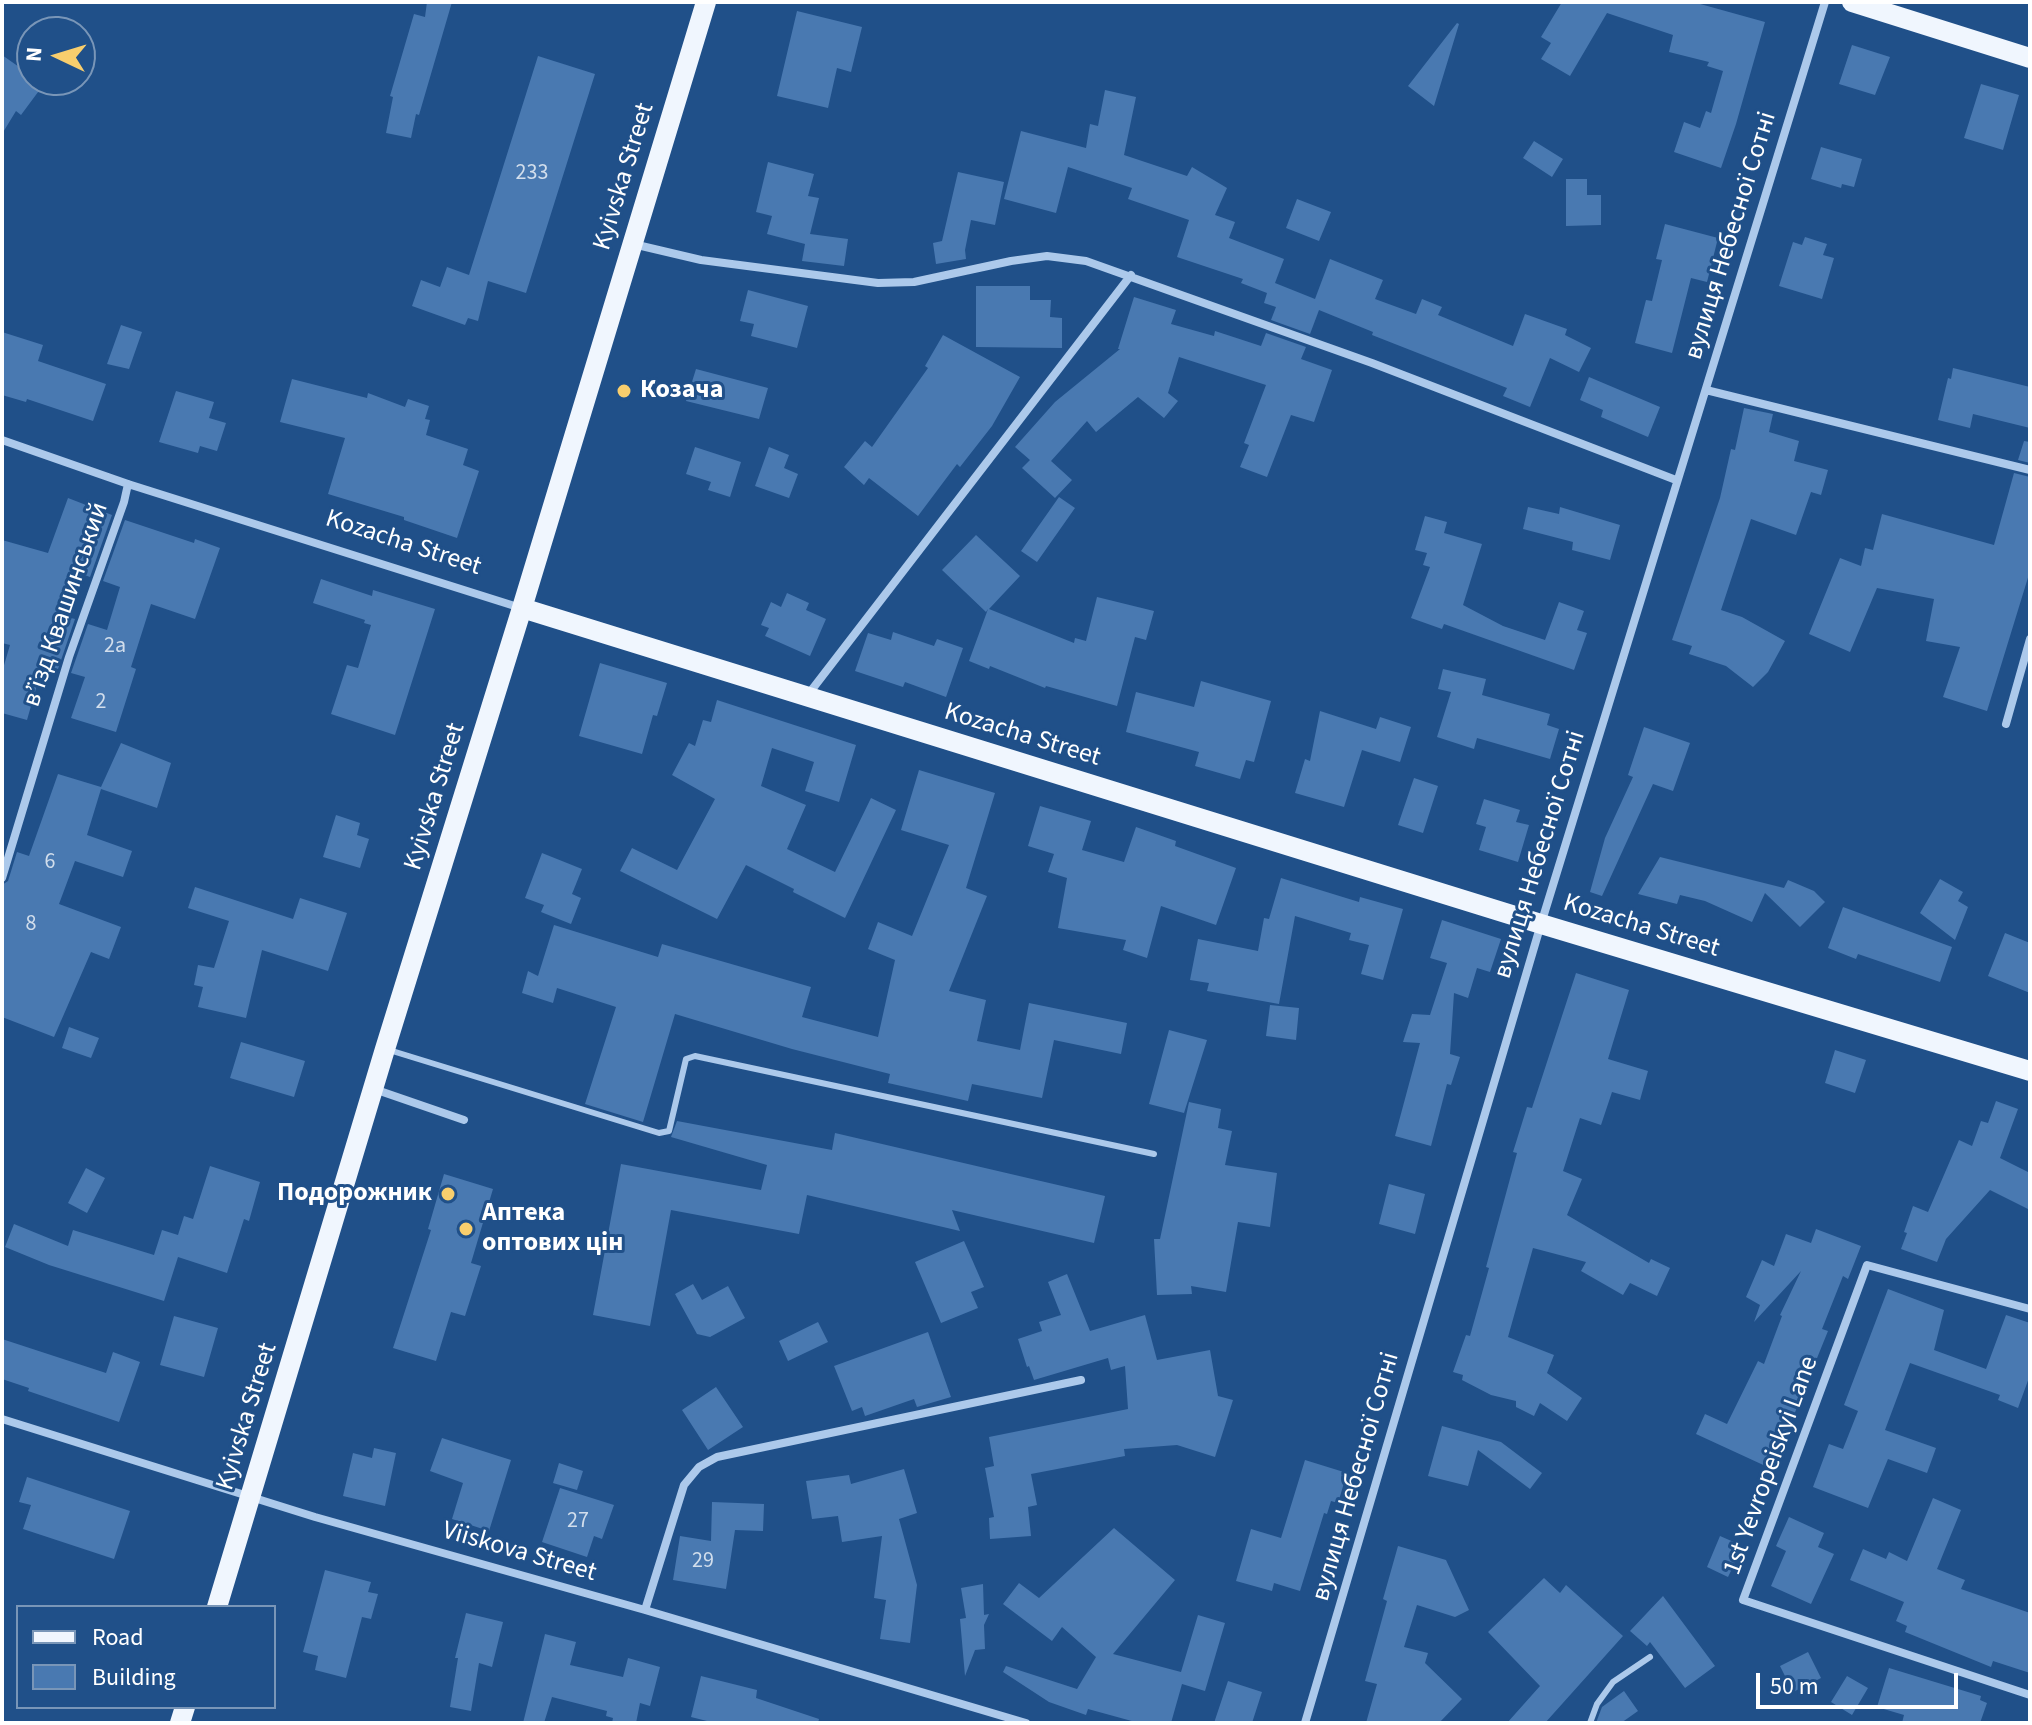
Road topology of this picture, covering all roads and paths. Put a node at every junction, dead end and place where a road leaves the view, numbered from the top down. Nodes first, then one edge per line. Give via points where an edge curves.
1 (706, 2) edge
2 (1825, 2) edge
3 (1852, 2) edge
4 (2030, 58) edge
5 (632, 244) junction
6 (1131, 275) junction
7 (1706, 390) junction
8 (2, 440) edge
9 (2030, 470) edge
10 (1676, 480) junction
11 (128, 484) junction
12 (522, 608) junction
13 (2030, 639) edge
14 (807, 697) junction
15 (2006, 724) dead end
16 (2, 878) edge
17 (1541, 924) junction
18 (385, 1049) junction
19 (2030, 1071) edge
20 (373, 1089) junction
21 (464, 1120) dead end
22 (1154, 1154) dead end
23 (2030, 1309) edge
24 (1081, 1380) dead end
25 (2, 1419) edge
26 (251, 1498) junction
27 (218, 1605) edge
28 (645, 1610) junction
29 (1650, 1657) dead end
30 (2030, 1695) edge
31 (1026, 1723) edge
32 (1305, 1723) edge
33 (1590, 1723) edge

1 - 5 main road, Kyivska Street
2 - 7 street, вулиця Небесної Сотні
3 - 4 main road
5 - 6 street via 701,260 878,283 914,282 1047,256
5 - 12 main road, Kyivska Street
6 - 10 street
6 - 14 street
7 - 9 street
7 - 10 street, вулиця Небесної Сотні
8 - 11 street, Kozacha Street
10 - 17 street, вулиця Небесної Сотні
11 - 12 street, Kozacha Street
11 - 16 street, в’їзд Квашинський
12 - 14 main road, Kozacha Street
12 - 18 main road, Kyivska Street
13 - 15 street
14 - 17 main road, Kozacha Street
17 - 19 main road, Kozacha Street
17 - 32 street, вулиця Небесної Сотні
18 - 20 main road, Kyivska Street
18 - 22 lane via 659,1133 669,1131 686,1059 695,1056
20 - 21 street
20 - 26 main road, Kyivska Street
23 - 30 street, 1st Yevropeiskyi Lane via 1867,1265 1743,1600
24 - 28 street via 717,1457 699,1467 684,1485
25 - 26 street, Viiskova Street
26 - 27 main road, Kyivska Street
26 - 28 street, Viiskova Street
28 - 31 street, Viiskova Street
29 - 33 lane via 1613,1682

